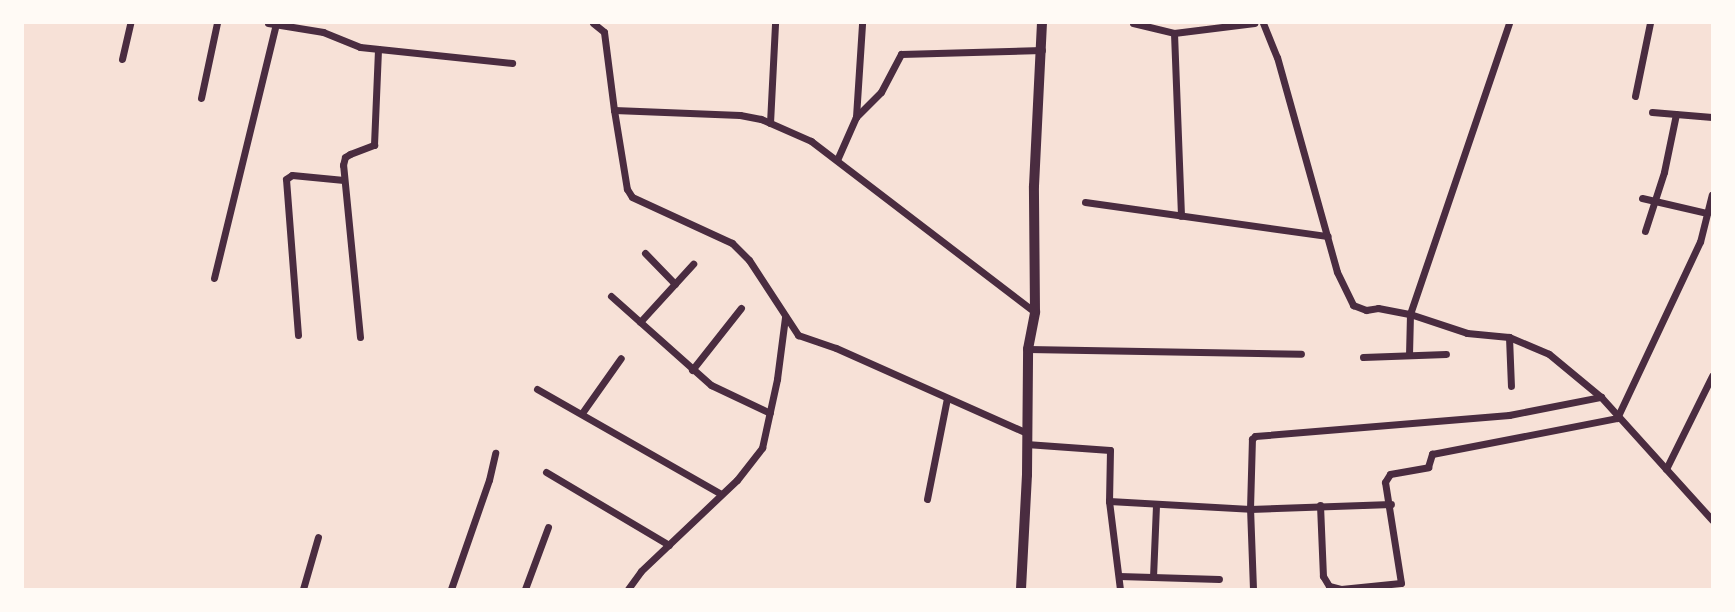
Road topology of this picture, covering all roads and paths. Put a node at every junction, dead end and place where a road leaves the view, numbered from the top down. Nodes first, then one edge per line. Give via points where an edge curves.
1 (130, 23) edge
2 (217, 23) edge
3 (272, 23) edge
4 (593, 23) edge
5 (775, 23) edge
6 (862, 23) edge
7 (1042, 23) edge
8 (1133, 23) edge
9 (1254, 23) edge
10 (1263, 23) edge
11 (1509, 23) edge
12 (1650, 23) edge
13 (1174, 33) junction
14 (377, 49) junction
15 (1042, 50) junction
16 (122, 59) dead end
17 (512, 63) dead end
18 (1635, 96) dead end
19 (201, 98) dead end
20 (614, 110) junction
21 (1652, 112) dead end
22 (1676, 114) junction
23 (856, 117) junction
24 (1712, 117) edge
25 (770, 123) junction
26 (837, 160) junction
27 (344, 180) junction
28 (1712, 194) edge
29 (1642, 198) dead end
30 (1655, 201) junction
31 (1085, 202) dead end
32 (1707, 213) junction
33 (1181, 216) junction
34 (1645, 231) dead end
35 (1328, 236) junction
36 (645, 253) dead end
37 (693, 264) dead end
38 (214, 278) dead end
39 (674, 284) junction
40 (611, 296) dead end
41 (741, 308) dead end
42 (1035, 312) junction
43 (1410, 314) junction
44 (785, 317) junction
45 (640, 322) junction
46 (298, 335) dead end
47 (360, 337) dead end
48 (1509, 337) junction
49 (1028, 349) junction
50 (1301, 354) dead end
51 (1446, 354) dead end
52 (1409, 355) junction
53 (1363, 357) dead end
54 (621, 358) dead end
55 (692, 370) junction
56 (1712, 376) edge
57 (1511, 386) dead end
58 (537, 388) dead end
59 (1601, 397) junction
60 (947, 398) junction
61 (582, 412) junction
62 (770, 413) junction
63 (1617, 418) junction
64 (1027, 439) junction
65 (495, 453) dead end
66 (1666, 470) junction
67 (546, 472) dead end
68 (721, 494) junction
69 (927, 499) dead end
70 (1109, 501) junction
71 (1391, 504) junction
72 (1320, 505) junction
73 (1156, 506) junction
74 (1250, 509) junction
75 (1712, 520) edge
76 (548, 527) dead end
77 (318, 537) dead end
78 (669, 545) junction
79 (1119, 576) junction
80 (1153, 576) junction
81 (1219, 579) dead end
82 (303, 589) edge
83 (451, 589) edge
84 (525, 589) edge
85 (628, 589) edge
86 (1021, 589) edge
87 (1120, 589) edge
88 (1253, 589) edge

1 - 16 street
2 - 19 street
3 - 14 street via 323,32
3 - 38 street
4 - 20 street via 604,32
5 - 25 street
6 - 23 street
7 - 15 street
8 - 13 street
9 - 13 street
10 - 35 street
11 - 43 street
12 - 18 street
13 - 33 street
14 - 17 street
14 - 27 street via 374,145 345,157
15 - 23 street via 901,54 881,92
15 - 42 street via 1034,186
20 - 25 street via 717,112
20 - 44 street via 632,197 732,243 749,260
21 - 22 street
22 - 24 street
22 - 30 street
23 - 26 street
25 - 26 street via 811,141
26 - 42 street
27 - 46 street via 292,175 286,179
27 - 47 street
28 - 32 street
29 - 30 street
30 - 32 street
30 - 34 street
31 - 33 street
32 - 63 street via 1693,260
33 - 35 street
35 - 43 street via 1353,305
36 - 39 street
37 - 39 street
39 - 45 street
40 - 45 street
41 - 55 street
42 - 49 street
43 - 48 street via 1467,333
43 - 52 street
44 - 60 street via 797,335 810,342 836,348
44 - 62 street
45 - 55 street
48 - 57 street
48 - 59 street via 1549,354
49 - 50 street
49 - 64 street
51 - 52 street
52 - 53 street
54 - 61 street
55 - 62 street via 731,397
56 - 66 street
58 - 61 street
59 - 63 street
59 - 74 street via 1509,415 1255,436 1251,439
60 - 64 street
60 - 69 street
61 - 68 street
62 - 68 street via 757,457
63 - 66 street
63 - 71 street via 1432,454 1428,467 1390,474 1385,482
64 - 70 street via 1110,450
64 - 86 street
65 - 83 street
66 - 75 street
67 - 78 street
68 - 78 street
70 - 73 street
70 - 79 street
71 - 72 street
71 - 72 street via 1401,583 1341,589 1329,586 1323,576
72 - 74 street
73 - 74 street
73 - 80 street
74 - 88 street
76 - 84 street
77 - 82 street
78 - 85 street
79 - 80 street
79 - 87 street
80 - 81 street

